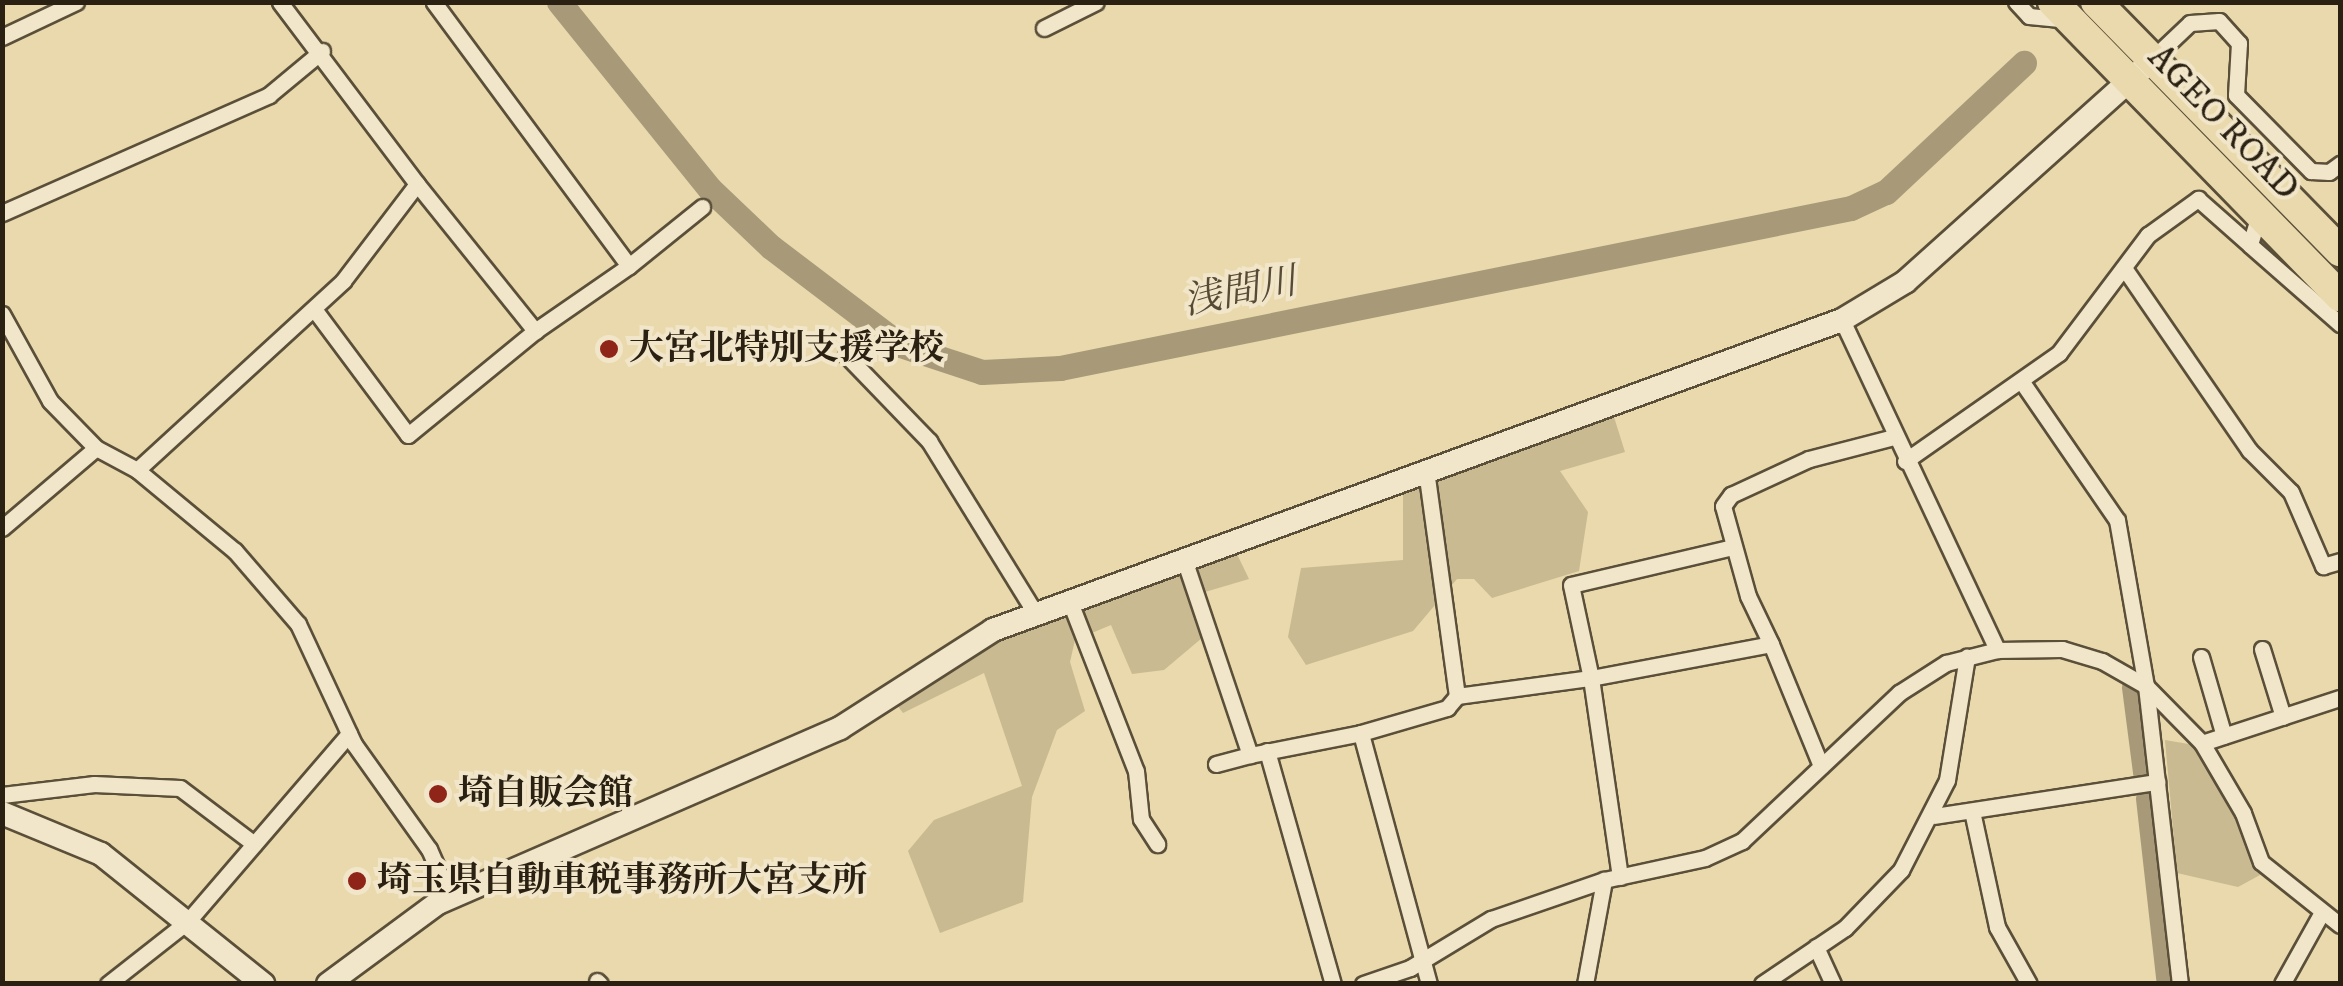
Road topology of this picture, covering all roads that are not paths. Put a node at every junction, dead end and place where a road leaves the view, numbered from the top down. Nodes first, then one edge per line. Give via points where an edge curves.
1 (76, 2) edge
2 (280, 2) edge
3 (434, 2) edge
4 (1096, 2) edge
5 (2016, 2) edge
6 (2096, 2) edge
7 (2061, 11) edge
8 (1044, 28) dead end
9 (2, 37) edge
10 (322, 51) junction
11 (2140, 71) junction
12 (2340, 164) edge
13 (418, 184) junction
14 (702, 207) dead end
15 (2, 213) edge
16 (2259, 215) junction
17 (2328, 225) edge
18 (2250, 245) junction
19 (2340, 251) edge
20 (629, 266) junction
21 (2124, 268) junction
22 (2340, 296) edge
23 (314, 309) junction
24 (2, 314) edge
25 (1842, 320) junction
26 (2340, 324) edge
27 (535, 331) junction
28 (846, 354) dead end
29 (2022, 382) junction
30 (1894, 438) junction
31 (96, 448) junction
32 (1905, 462) junction
33 (137, 470) junction
34 (1426, 470) junction
35 (2, 528) edge
36 (1734, 547) junction
37 (2340, 561) edge
38 (1185, 562) junction
39 (1070, 602) junction
40 (1036, 614) junction
41 (1771, 644) junction
42 (2262, 649) dead end
43 (1997, 650) junction
44 (1967, 657) junction
45 (2201, 658) dead end
46 (1591, 678) junction
47 (2146, 686) junction
48 (1457, 696) junction
49 (2340, 698) edge
50 (2283, 718) junction
51 (1361, 733) junction
52 (349, 734) junction
53 (2224, 736) junction
54 (2202, 743) junction
55 (1267, 751) junction
56 (1250, 755) junction
57 (1216, 764) dead end
58 (1821, 766) junction
59 (2157, 782) junction
60 (2, 795) edge
61 (1972, 811) junction
62 (2, 813) edge
63 (1934, 816) junction
64 (254, 844) junction
65 (1157, 844) dead end
66 (1612, 879) junction
67 (450, 897) junction
68 (2321, 914) junction
69 (188, 921) junction
70 (2340, 926) edge
71 (1816, 948) junction
72 (1422, 959) junction
73 (108, 984) edge
74 (262, 984) edge
75 (328, 984) edge
76 (1333, 984) edge
77 (1362, 984) edge
78 (1428, 984) edge
79 (1584, 984) edge
80 (1762, 984) edge
81 (1833, 984) edge
82 (2029, 984) edge
83 (2180, 984) edge
84 (2282, 984) edge

1 - 9 street
2 - 10 street
3 - 20 street
4 - 8 street
5 - 7 street via 2029,16
6 - 11 highway, AGEO ROAD
7 - 11 highway, AGEO ROAD
10 - 13 street
10 - 15 street via 269,95
11 - 12 street via 2190,23 2219,21 2239,43 2236,95 2311,171
11 - 16 highway, AGEO ROAD
11 - 17 highway, AGEO ROAD
11 - 25 street via 1905,282
13 - 23 street
13 - 27 street
14 - 20 street
16 - 18 street
16 - 22 highway, AGEO ROAD
17 - 19 highway, AGEO ROAD
18 - 21 street via 2198,199 2148,235
18 - 26 street
20 - 27 street
21 - 29 street via 2060,353
21 - 37 street via 2250,450 2291,492 2323,566
23 - 27 street via 408,435
23 - 33 street
24 - 31 street via 50,401
25 - 30 street
25 - 34 street
28 - 40 street via 929,441
29 - 32 street
29 - 47 street via 2117,520
30 - 32 street
30 - 36 street via 1810,458 1731,495 1724,506
31 - 33 street
31 - 35 street
32 - 43 street
33 - 52 street via 235,551 298,624
34 - 38 street
34 - 48 street
36 - 41 street
36 - 46 street via 1571,585
38 - 39 street
38 - 56 street
39 - 40 street
39 - 65 street via 1108,685 1136,772 1140,818
40 - 67 street via 964,645 840,728
41 - 46 street
41 - 58 street
42 - 50 street
43 - 44 street
43 - 47 street via 2062,649 2102,661
44 - 58 street via 1899,693
44 - 63 street via 1954,751
45 - 53 street
46 - 48 street
46 - 66 street
47 - 54 street
47 - 59 street
48 - 51 street via 1446,708
49 - 50 street
50 - 53 street
51 - 55 street
51 - 72 street
52 - 64 street
52 - 67 street via 429,849
53 - 54 street
54 - 68 street via 2243,813 2260,862
55 - 56 street
55 - 76 street
56 - 57 street
58 - 66 street via 1742,841 1705,858
59 - 61 street
59 - 83 street
60 - 64 street via 94,784 180,788
61 - 63 street
61 - 82 street via 1996,928
62 - 69 street via 101,854
63 - 71 street via 1876,902
64 - 69 street
66 - 72 street via 1491,919
66 - 79 street
67 - 75 street
68 - 70 street
68 - 84 street
69 - 73 street
69 - 74 street
71 - 80 street
71 - 81 street
72 - 77 street
72 - 78 street

